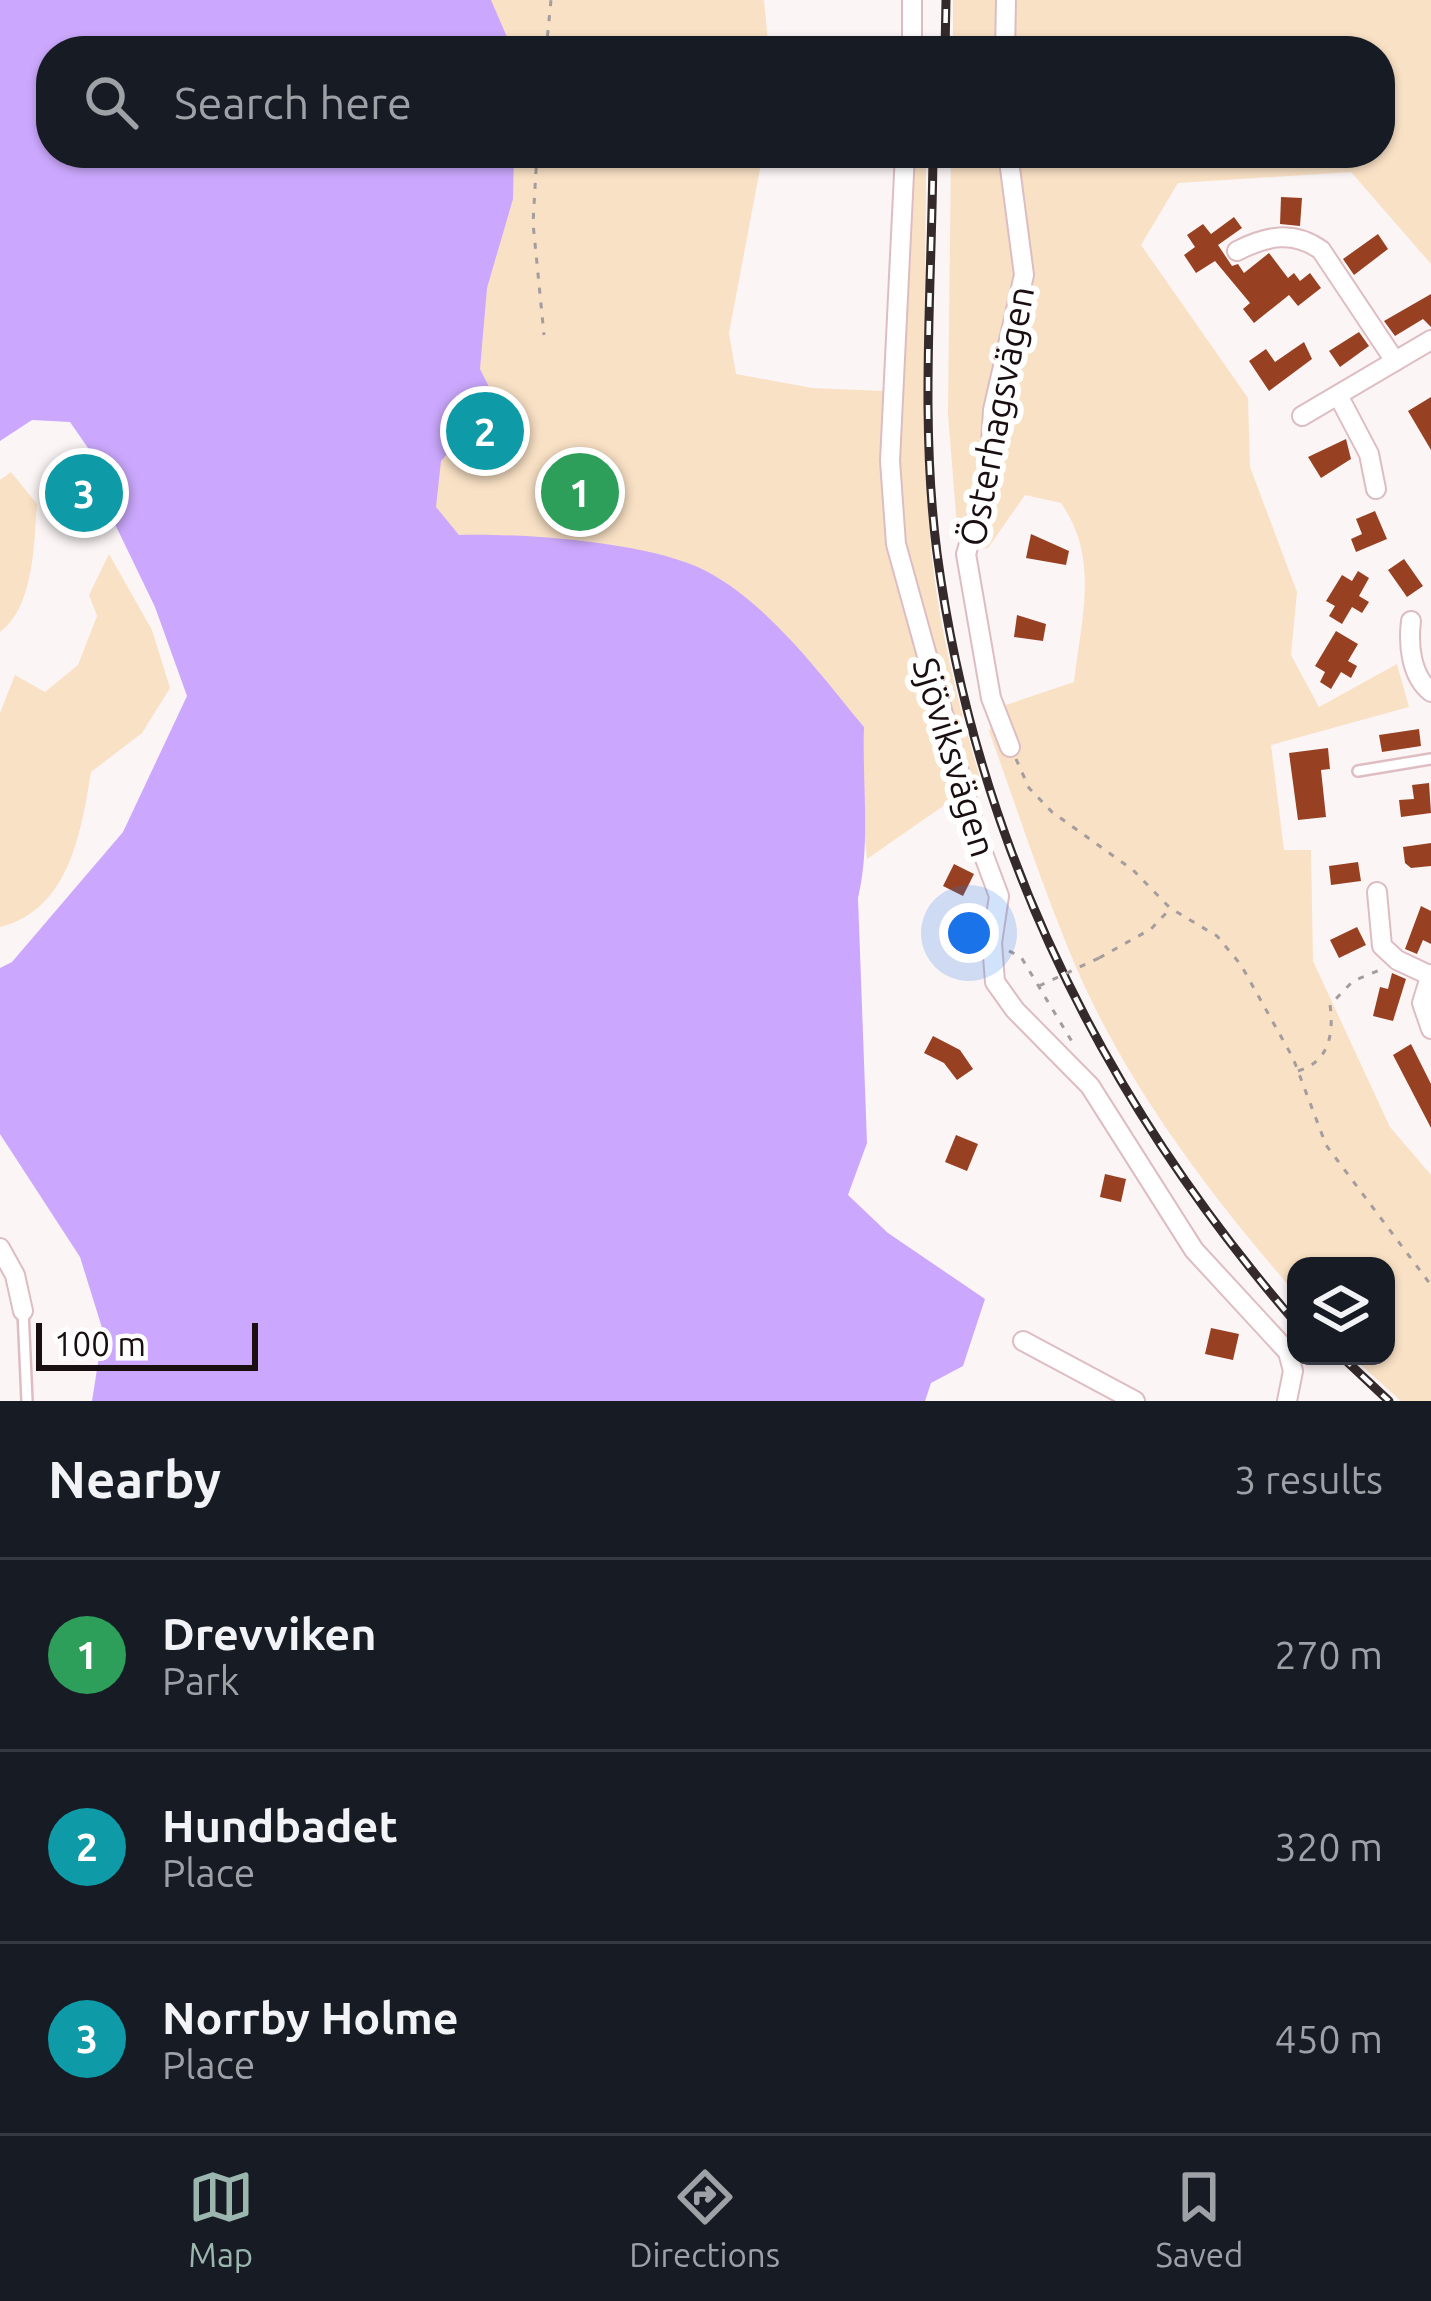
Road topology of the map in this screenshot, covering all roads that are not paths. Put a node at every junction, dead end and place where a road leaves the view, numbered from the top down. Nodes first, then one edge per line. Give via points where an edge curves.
1 (912, 0) edge
2 (1006, 0) edge
3 (912, 36) edge
4 (1005, 36) edge
5 (904, 168) edge
6 (1010, 168) edge
7 (1237, 251) dead end
8 (1431, 340) edge
9 (1395, 361) junction
10 (1340, 397) junction
11 (1302, 416) dead end
12 (1376, 489) dead end
13 (1411, 621) dead end
14 (1431, 692) edge
15 (1010, 747) road end
16 (1431, 759) edge
17 (1358, 771) dead end
18 (1377, 892) dead end
19 (1430, 974) edge
20 (1431, 1028) edge
21 (0, 1247) edge
22 (23, 1311) joint
23 (1023, 1341) dead end
24 (27, 1401) edge
25 (1136, 1401) edge
26 (1287, 1401) edge

1 - 3 street
2 - 4 street
5 - 26 street, Sjöviksvägen via 890,461 896,544 999,896 995,982 1090,1086 1194,1250 1288,1352
6 - 15 street, Österhagsvägen via 1024,275 993,410 989,476 966,554 992,698
7 - 9 street via 1264,237 1305,239 1321,250
8 - 9 street
9 - 10 street
10 - 11 street
10 - 12 street via 1369,454
13 - 14 street via 1408,645
16 - 17 lane
18 - 19 street via 1382,946
19 - 20 street via 1421,1003
21 - 22 street
22 - 24 lane
23 - 25 street

